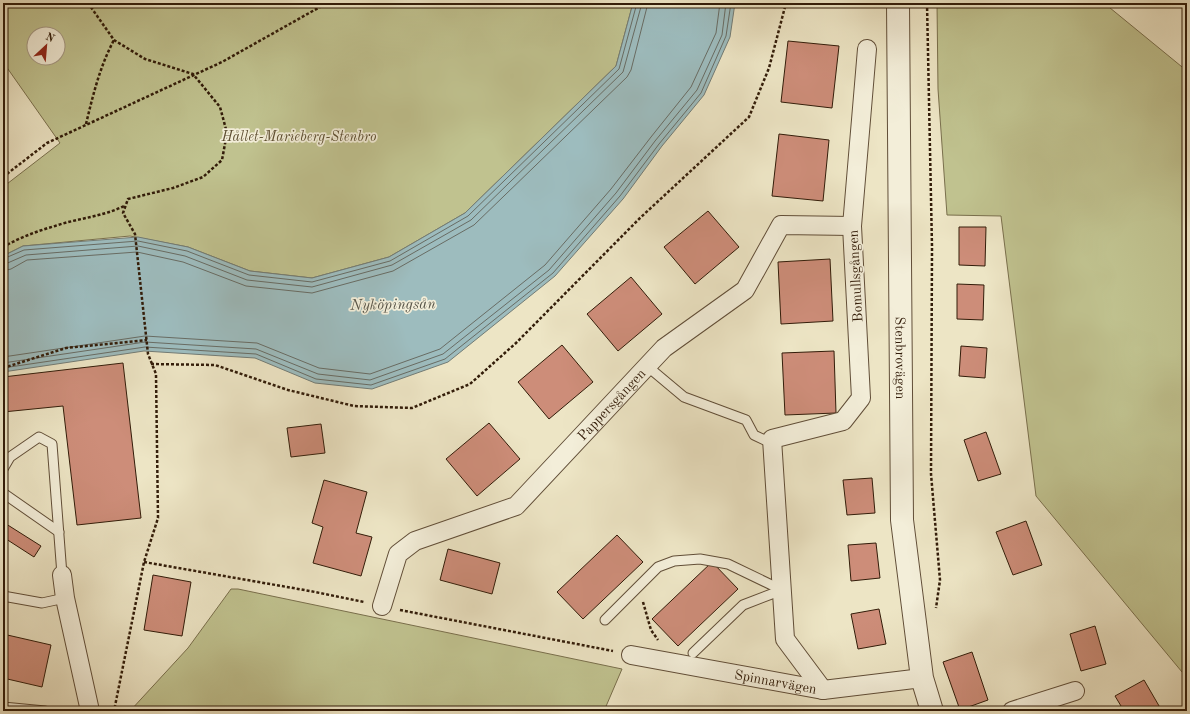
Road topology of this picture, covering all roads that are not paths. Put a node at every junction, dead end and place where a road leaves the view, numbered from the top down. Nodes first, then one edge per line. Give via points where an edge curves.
1 (898, 3) edge
2 (867, 48) dead end
3 (852, 226) junction
4 (647, 366) junction
5 (773, 444) junction
6 (3, 469) edge
7 (3, 493) edge
8 (59, 532) junction
9 (62, 575) joint
10 (782, 590) junction
11 (3, 596) edge
12 (65, 598) junction
13 (382, 606) dead end
14 (605, 620) dead end
15 (693, 653) dead end
16 (630, 654) dead end
17 (922, 678) junction
18 (824, 690) junction
19 (1075, 691) dead end
20 (3, 707) edge
21 (45, 711) edge
22 (90, 711) edge
23 (932, 711) edge
24 (1012, 711) edge

1 - 17 street, Stenbrovägen via 902,520
2 - 3 street, Bomullsgången
3 - 4 street, Pappersgången via 781,225 745,290 664,348
3 - 5 street, Bomullsgången via 861,398 843,421 772,439
4 - 5 lane via 684,398 746,420 754,435
4 - 13 street, Pappersgången via 516,506 415,541 398,554
5 - 10 street
6 - 8 lane via 10,457 39,437 52,444
7 - 8 lane
8 - 9 lane
9 - 12 street
10 - 14 lane via 728,564 700,559 674,561 658,567
10 - 15 lane via 743,605
10 - 18 street via 785,639
11 - 12 lane via 42,603
12 - 22 street
16 - 18 street, Spinnarvägen
17 - 18 street, Spinnarvägen
17 - 23 street, Stenbrovägen
19 - 24 street
20 - 21 lane

